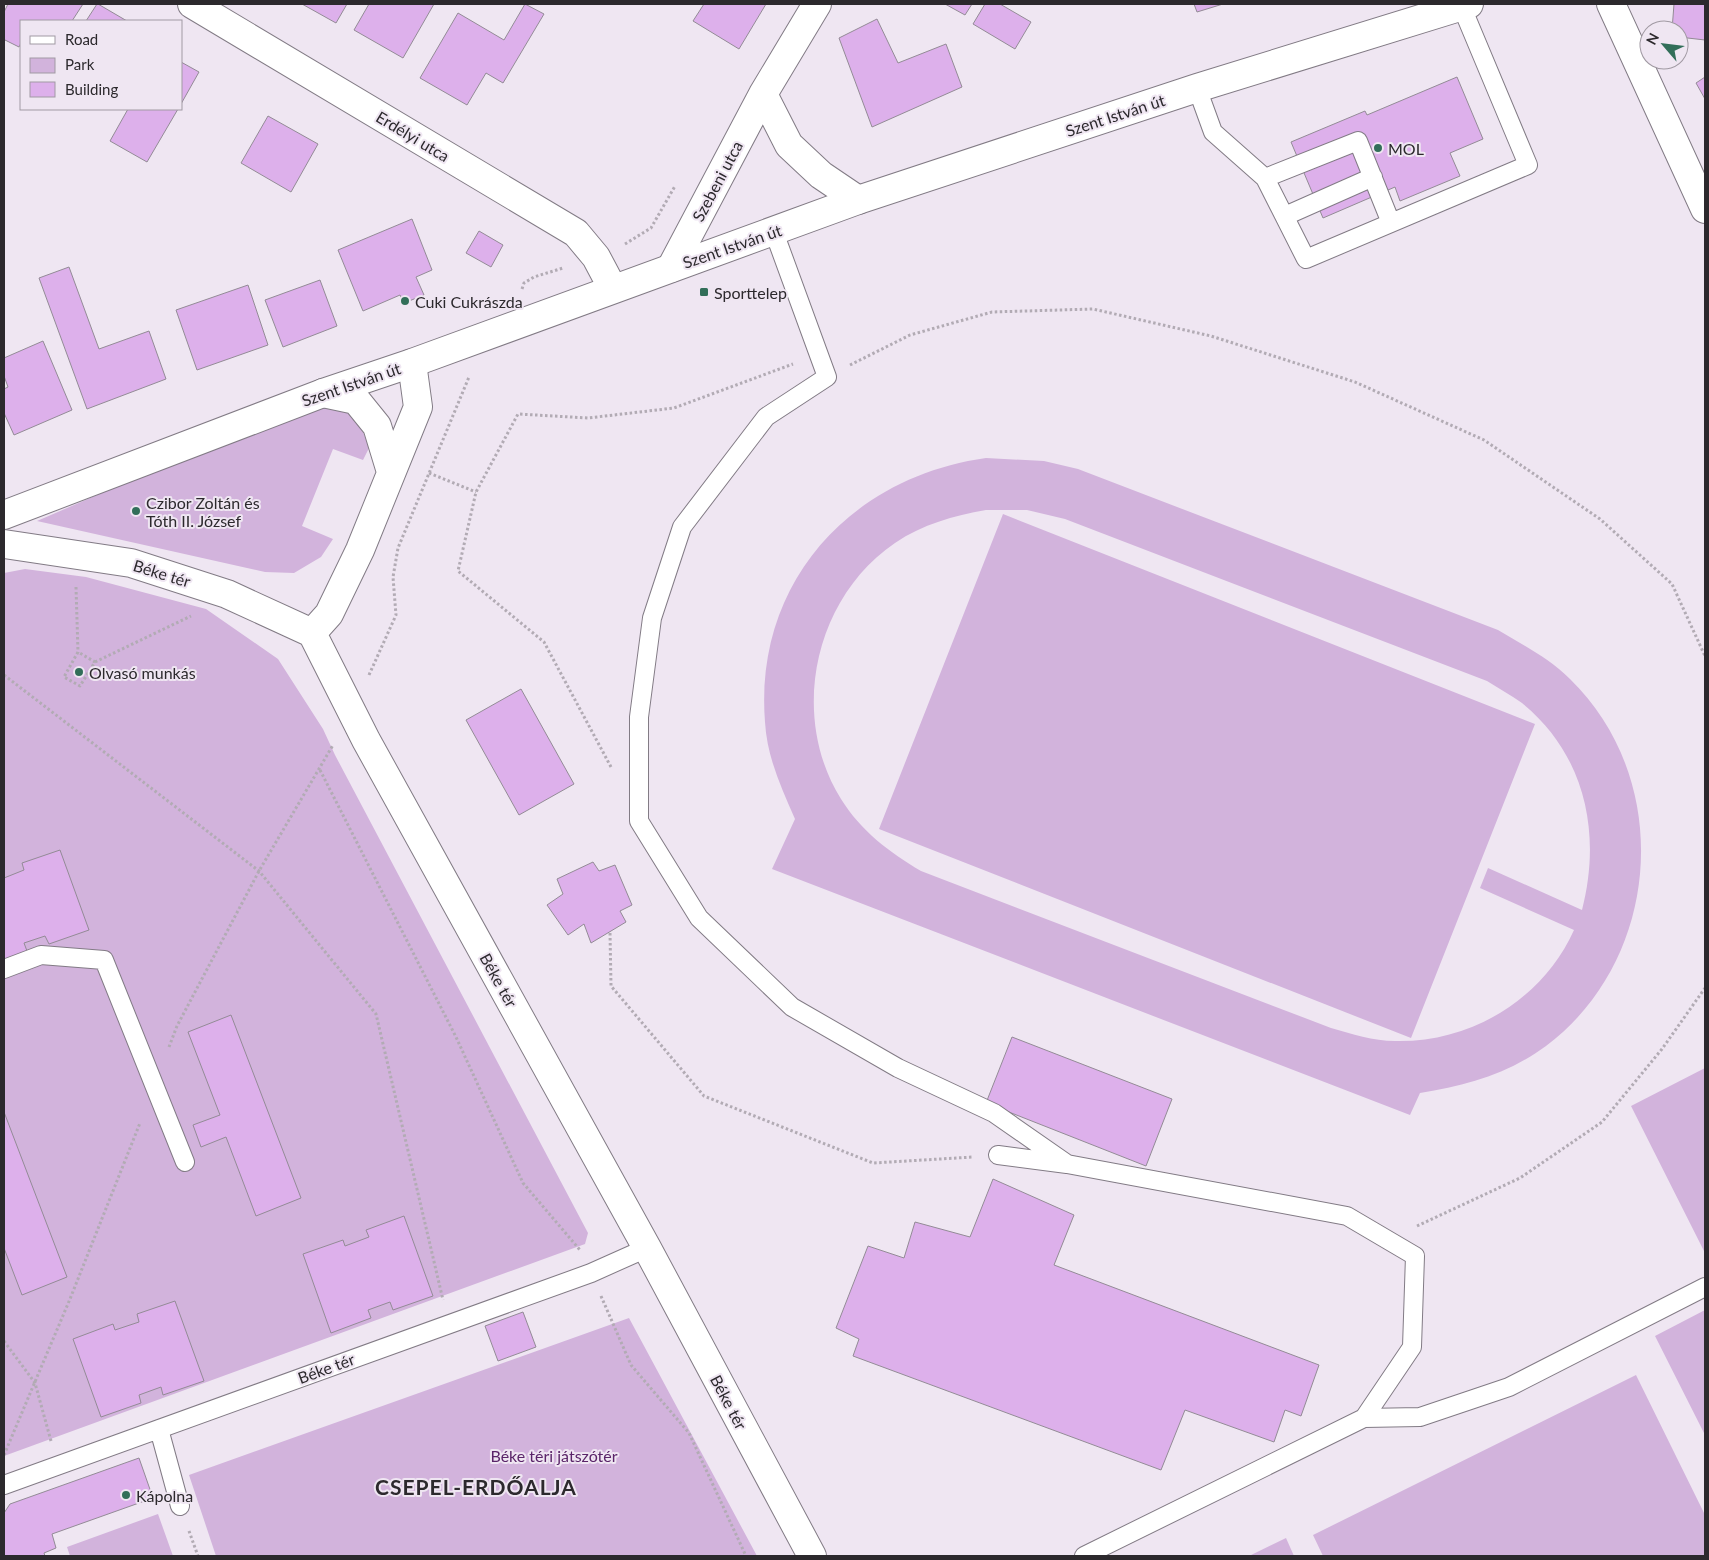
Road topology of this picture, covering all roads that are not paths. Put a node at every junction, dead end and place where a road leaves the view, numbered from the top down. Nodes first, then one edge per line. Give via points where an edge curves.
1 (192, 4) edge
2 (817, 4) edge
3 (1611, 4) edge
4 (1465, 5) edge
5 (1196, 88) junction
6 (763, 94) junction
7 (1265, 178) junction
8 (1373, 178) junction
9 (858, 200) junction
10 (1705, 209) edge
11 (1284, 216) junction
12 (1391, 223) junction
13 (774, 232) junction
14 (671, 268) junction
15 (613, 289) junction
16 (412, 363) junction
17 (324, 393) junction
18 (391, 472) junction
19 (4, 515) edge
20 (4, 544) edge
21 (312, 633) junction
22 (4, 969) edge
23 (998, 1155) road end
24 (185, 1162) dead end
25 (1067, 1164) junction
26 (647, 1248) junction
27 (1705, 1287) edge
28 (1364, 1418) junction
29 (159, 1429) junction
30 (4, 1485) edge
31 (180, 1506) dead end
32 (812, 1556) edge
33 (1084, 1556) edge

1 - 15 street, Erdélyi utca via 576,233 596,257
2 - 6 street, Szebeni utca
3 - 10 street
4 - 5 street, Szent István út
4 - 12 lane via 1490,80 1528,165
5 - 7 lane via 1213,132
5 - 9 street, Szent István út
6 - 9 street via 789,146 821,175
6 - 14 street, Szebeni utca
7 - 8 lane via 1358,141
7 - 11 lane
8 - 11 lane
8 - 12 lane
9 - 13 street, Szent István út
11 - 12 lane via 1306,259
13 - 14 street, Szent István út
13 - 25 lane via 827,377 766,417 682,527 652,618 639,717 639,821 698,918 792,1007 898,1068 994,1113
14 - 15 street, Szent István út
15 - 16 street, Szent István út
16 - 17 street, Szent István út
16 - 18 street via 418,407
17 - 18 street via 356,400 377,426
17 - 19 street, Szent István út
18 - 21 street via 360,550 329,614
20 - 21 street, Béke tér via 131,563 227,594
21 - 26 street, Béke tér via 366,740
22 - 24 lane via 41,955 104,960
23 - 25 lane
25 - 28 lane via 1347,1216 1415,1256 1412,1347
26 - 29 lane, Béke tér via 590,1273
26 - 32 street, Béke tér
27 - 28 lane via 1509,1387 1420,1417
28 - 33 lane
29 - 30 lane, Béke tér
29 - 31 lane

